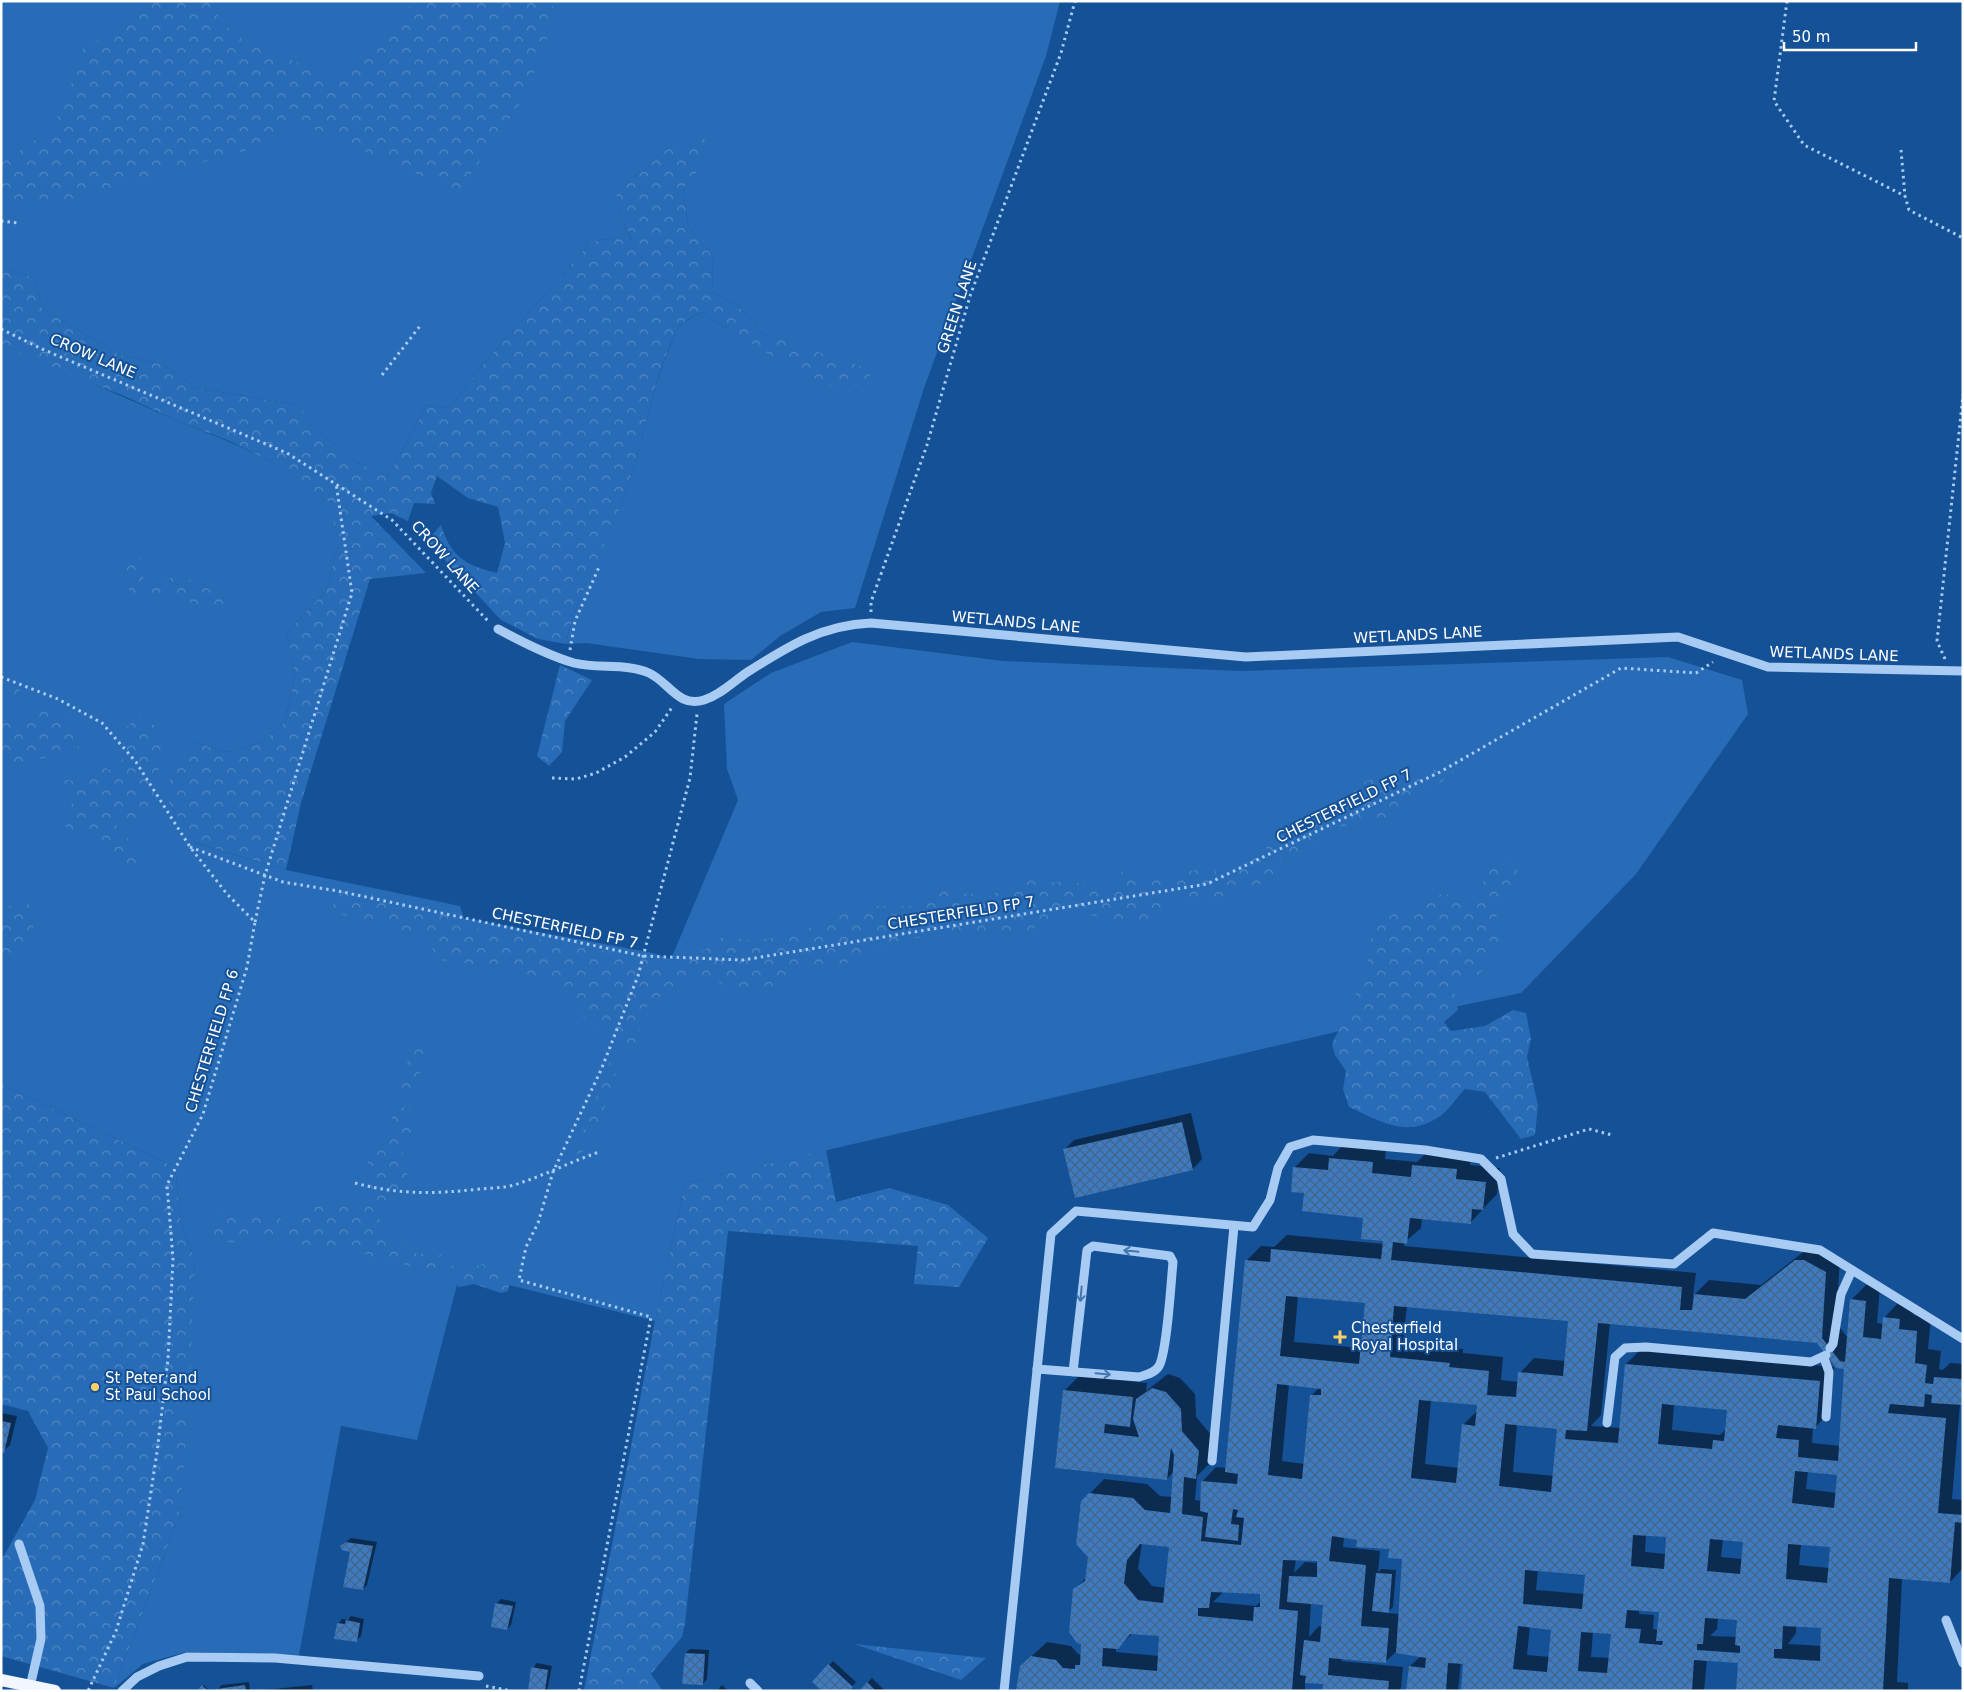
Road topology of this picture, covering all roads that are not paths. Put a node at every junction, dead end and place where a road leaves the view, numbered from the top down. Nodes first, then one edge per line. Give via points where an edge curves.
1 (498, 629) road end
2 (1963, 671) edge
3 (1234, 1226) junction
4 (1852, 1270) junction
5 (1963, 1339) edge
6 (1827, 1354) junction
7 (1037, 1369) junction
8 (1073, 1372) junction
9 (1826, 1417) dead end
10 (1607, 1423) dead end
11 (1212, 1461) dead end
12 (19, 1544) dead end
13 (1946, 1620) dead end
14 (1963, 1663) edge
15 (479, 1676) dead end
16 (1, 1680) edge
17 (750, 1682) dead end
18 (30, 1687) edge
19 (55, 1691) edge
20 (122, 1691) edge
21 (758, 1691) edge
22 (1004, 1691) edge

1 - 2 street, WETLANDS LANE via 568,660 649,673 678,697 698,701 711,697 748,672 829,628 871,623 1246,657 1678,637 1768,667
3 - 4 street via 1253,1227 1270,1200 1278,1168 1290,1147 1314,1140 1425,1150 1481,1159 1501,1179 1513,1234 1532,1254 1674,1264 1713,1233 1820,1250
3 - 7 street via 1076,1211 1051,1234
3 - 11 street
4 - 5 street
4 - 6 street via 1841,1294 1833,1344
6 - 9 street
6 - 10 street via 1811,1362 1646,1347 1624,1348 1615,1358
7 - 8 street
7 - 22 street
8 -> 8 street via 1139,1377 1151,1374 1159,1366 1173,1262 1170,1256 1093,1246 1087,1250
12 - 18 street via 40,1606 41,1640
13 - 14 street
15 - 20 street via 276,1658 187,1657 137,1677
16 - 18 main road
17 - 21 street
18 - 19 main road

